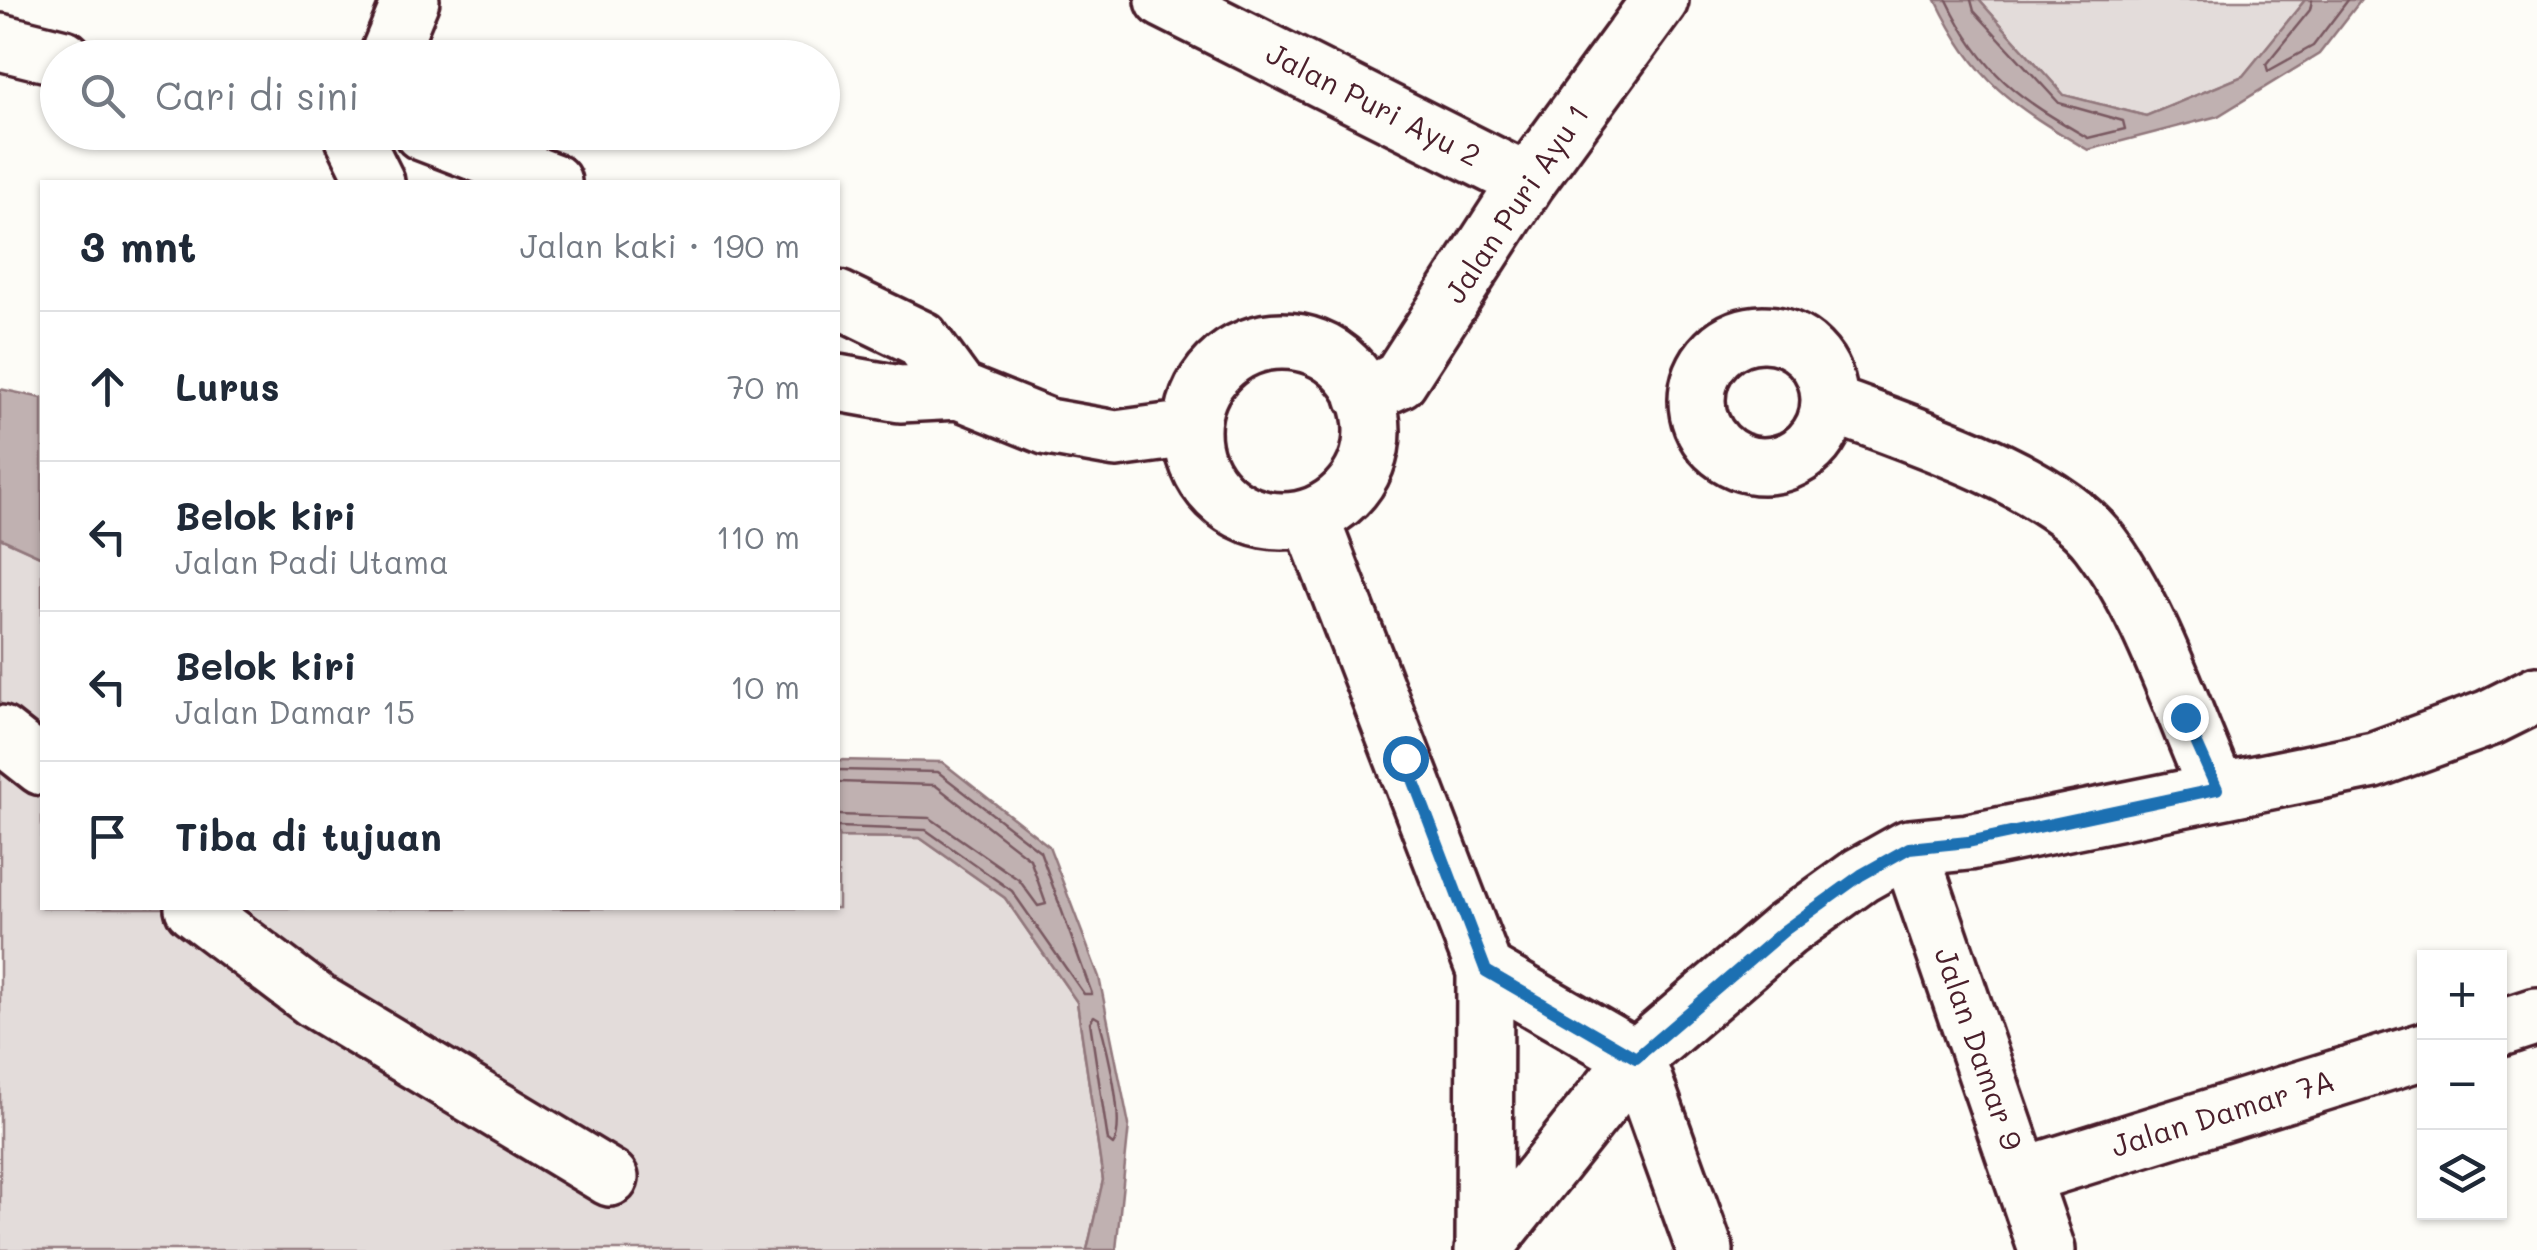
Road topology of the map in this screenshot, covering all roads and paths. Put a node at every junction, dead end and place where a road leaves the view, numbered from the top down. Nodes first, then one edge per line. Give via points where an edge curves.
1 (412, 0) edge
2 (1164, 0) edge
3 (1660, 0) edge
4 (395, 40) edge
5 (0, 42) edge
6 (40, 52) edge
7 (469, 150) edge
8 (548, 180) edge
9 (1527, 182) junction
10 (840, 300) edge
11 (840, 383) edge
12 (959, 391) junction
13 (1364, 396) junction
14 (1832, 404) dead end
15 (1190, 429) junction
16 (1311, 519) junction
17 (2537, 694) edge
18 (0, 734) edge
19 (40, 764) edge
20 (2217, 789) junction
21 (1909, 848) junction
22 (196, 910) edge
23 (1486, 971) junction
24 (2537, 1016) edge
25 (2507, 1026) edge
26 (2417, 1053) edge
27 (1636, 1058) junction
28 (2022, 1176) junction
29 (610, 1178) dead end
30 (1484, 1250) edge
31 (1705, 1250) edge
32 (2046, 1250) edge

1 - 4 street
2 - 9 street, Jalan Puri Ayu 2
3 - 9 street, Jalan Puri Ayu 1
5 - 6 street
7 - 8 street
9 - 13 street, Jalan Puri Ayu 1 via 1399,380
10 - 12 street via 921,338
11 - 12 street via 900,394
12 - 15 street via 1048,427 1116,440
13 - 15 street via 1349,368 1319,347 1284,339 1252,346 1218,365
13 - 16 street via 1371,444 1356,487
14 - 20 street via 2047,497 2098,540 2138,608
15 - 16 street via 1201,469 1232,508 1254,519
16 - 23 street
17 - 20 street via 2374,760
18 - 19 street
20 - 21 street via 1968,842
21 - 27 street via 1785,930
21 - 28 street, Jalan Damar 9
22 - 29 street via 316,1001
23 - 27 street
23 - 30 street
24 - 25 street
26 - 28 street, Jalan Damar 7A
27 - 30 street
27 - 31 street
28 - 32 street, Jalan Damar 9

